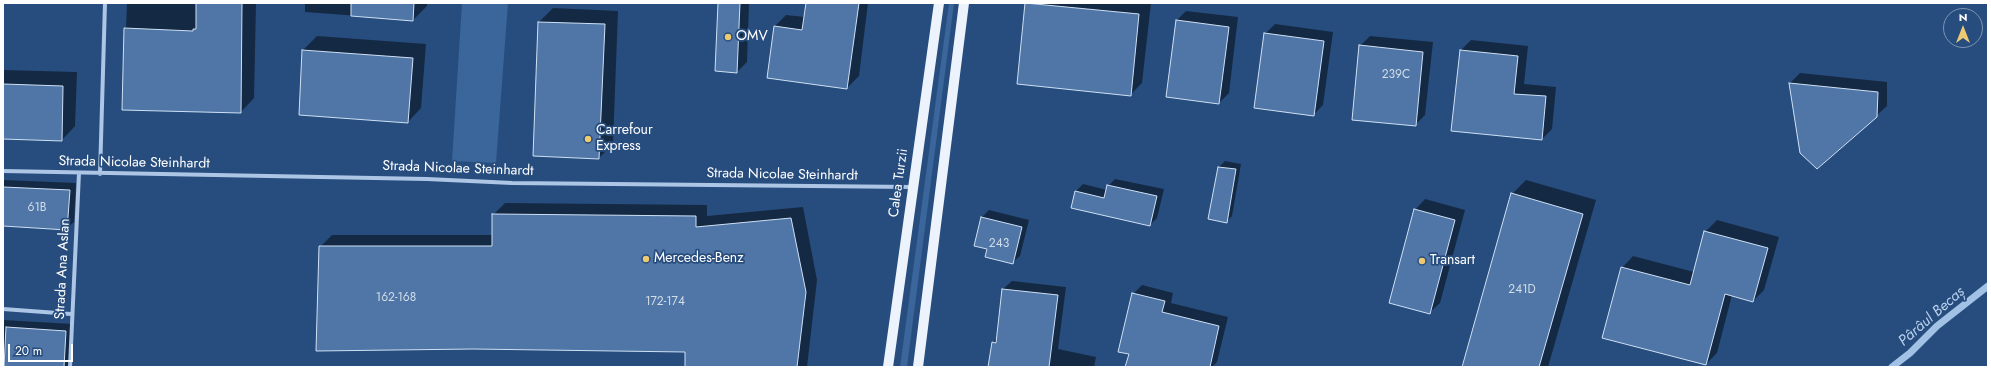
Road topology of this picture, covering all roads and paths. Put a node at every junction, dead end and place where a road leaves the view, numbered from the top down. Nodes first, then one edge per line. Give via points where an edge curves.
1 (105, 3) edge
2 (939, 3) edge
3 (964, 3) edge
4 (3, 171) edge
5 (79, 173) junction
6 (100, 174) junction
7 (913, 187) junction
8 (3, 309) edge
9 (71, 314) junction
10 (70, 367) edge
11 (888, 367) edge
12 (918, 367) edge

1 - 6 street
2 - 7 main road, Calea Turzii
3 - 12 main road
4 - 5 street, Strada Nicolae Steinhardt
5 - 6 street, Strada Nicolae Steinhardt
5 - 9 street, Strada Ana Aslan
6 - 7 street, Strada Nicolae Steinhardt via 427,179 512,183
7 - 11 main road, Calea Turzii
8 - 9 street
9 - 10 street, Strada Ana Aslan

